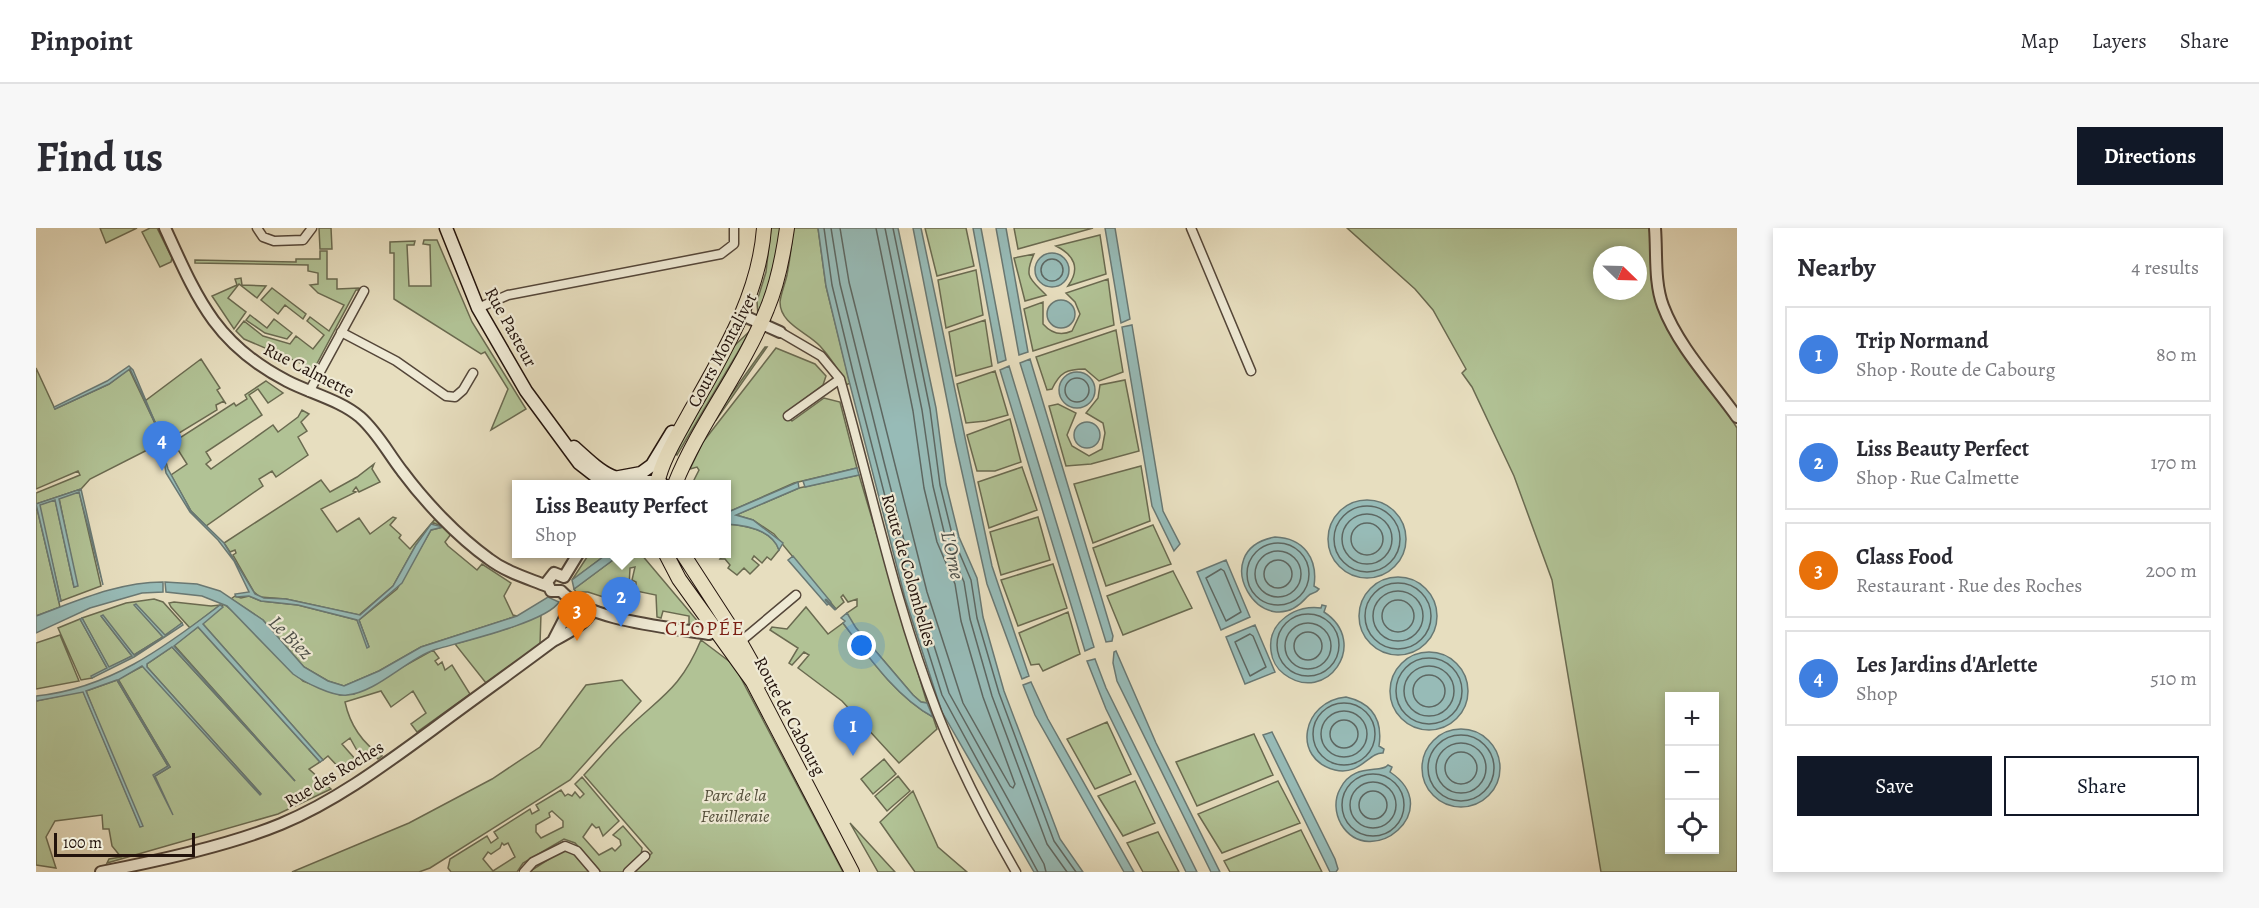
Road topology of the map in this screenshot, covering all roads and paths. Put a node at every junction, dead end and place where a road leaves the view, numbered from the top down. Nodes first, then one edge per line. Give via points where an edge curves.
1 (165, 228) edge
2 (257, 228) edge
3 (312, 228) edge
4 (446, 228) edge
5 (734, 228) edge
6 (764, 228) edge
7 (787, 228) edge
8 (1191, 228) edge
9 (1655, 228) edge
10 (364, 291) dead end
11 (478, 308) junction
12 (742, 315) junction
13 (761, 324) junction
14 (341, 332) junction
15 (780, 332) joint
16 (1251, 371) dead end
17 (472, 373) dead end
18 (709, 377) junction
19 (840, 380) junction
20 (309, 392) junction
21 (788, 416) dead end
22 (1737, 417) edge
23 (609, 480) edge
24 (618, 480) edge
25 (660, 480) edge
26 (677, 480) edge
27 (576, 558) edge
28 (668, 558) edge
29 (685, 558) edge
30 (564, 577) junction
31 (547, 586) junction
32 (561, 591) junction
33 (796, 595) dead end
34 (573, 602) junction
35 (592, 611) junction
36 (718, 630) junction
37 (553, 641) junction
38 (741, 642) junction
39 (645, 856) dead end
40 (101, 872) edge
41 (524, 872) edge
42 (596, 872) edge
43 (628, 872) edge
44 (852, 872) edge
45 (862, 872) edge
46 (1016, 872) edge

1 - 20 street, Rue Calmette via 202,305 224,336 261,366
2 - 3 street via 263,237 278,241 303,240
4 - 11 main road, Rue Pasteur
5 - 11 street via 734,244 721,254 508,295
6 - 12 main road, Cours Montalivet via 757,271
7 - 13 main road, Cours Montalivet via 776,285
8 - 16 street
9 - 22 street via 1662,305 1677,333
10 - 14 street
11 - 23 main road, Rue Pasteur via 526,391 560,434
12 - 13 street, Route de Colombelles
12 - 18 main road, Cours Montalivet
13 - 15 street, Route de Colombelles
13 - 26 main road, Cours Montalivet via 700,430
14 - 17 street via 396,361 446,396 455,397 463,390
14 - 20 street
15 - 19 street, Route de Colombelles via 821,356
18 - 24 main road via 652,465
18 - 25 main road, Cours Montalivet via 677,436
19 - 21 street
19 - 46 street, Route de Colombelles via 893,580 937,711 963,773
20 - 31 street, Rue Calmette via 360,417 423,496 488,558
27 - 30 street
28 - 36 main road, Route de Cabourg
29 - 38 main road, Route de Cabourg
30 - 31 street via 558,573 550,575
30 - 32 street via 566,585
31 - 32 street
32 - 34 street
33 - 38 street
34 - 35 street
34 - 37 street, Rue des Roches
35 - 36 street via 709,634
35 - 37 street, Rue des Roches
36 - 44 main road, Route de Cabourg via 753,682
37 - 40 street, Rue des Roches via 392,760 315,807 280,824 236,838
38 - 45 main road, Route de Cabourg
39 - 43 street
41 - 42 street via 533,862 565,846 574,848

